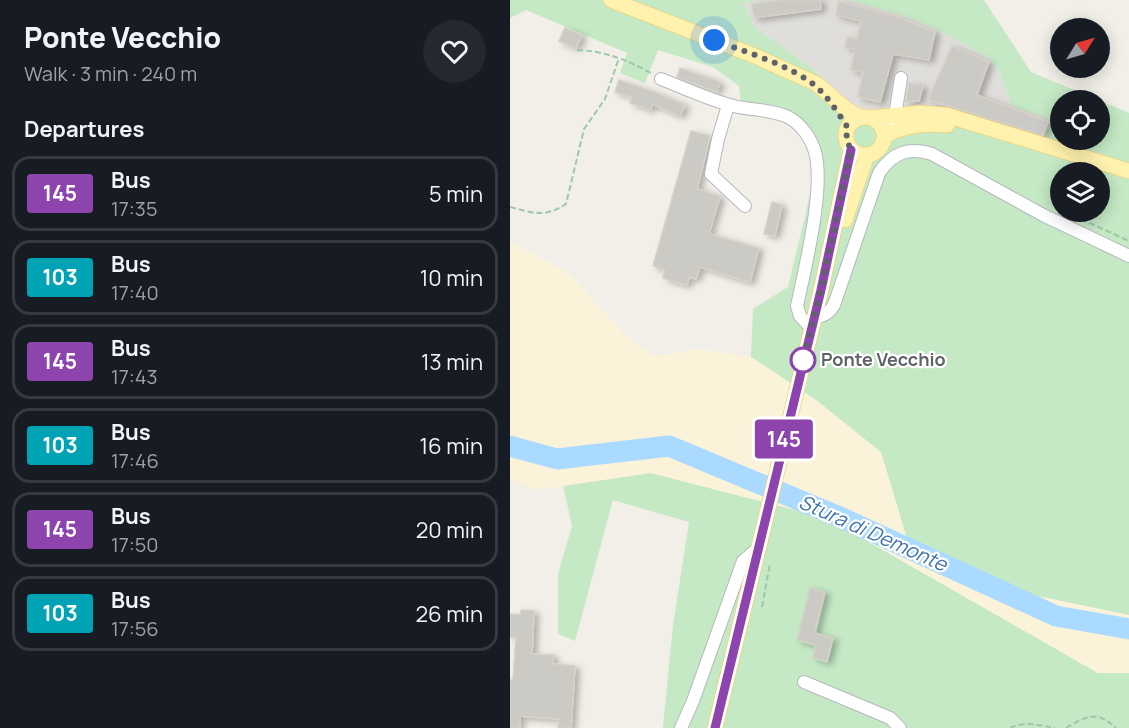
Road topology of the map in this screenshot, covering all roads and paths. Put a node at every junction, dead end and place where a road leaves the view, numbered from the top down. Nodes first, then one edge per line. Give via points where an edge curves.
1 (611, 0) edge
2 (578, 50) dead end
3 (619, 58) junction
4 (902, 78) dead end
5 (662, 79) joint
6 (811, 82) junction
7 (728, 105) junction
8 (895, 114) junction
9 (866, 118) junction
10 (982, 127) junction
11 (848, 128) junction
12 (886, 135) junction
13 (851, 150) junction
14 (867, 155) junction
15 (1129, 171) edge
16 (745, 206) dead end
17 (510, 207) edge
18 (1088, 222) edge
19 (1129, 241) edge
20 (1129, 256) edge
21 (821, 290) junction
22 (812, 323) junction
23 (757, 549) junction
24 (768, 578) dead end
25 (762, 607) dead end
26 (804, 682) dead end
27 (681, 728) edge
28 (715, 728) edge
29 (900, 728) edge
30 (1010, 728) edge
31 (1054, 728) edge
32 (1066, 728) edge
33 (1116, 728) edge

1 - 6 main road
2 - 3 path via 600,51
3 - 5 path
3 - 17 path via 606,99 584,129 566,204 552,212 534,213
4 - 8 street
5 - 7 street
6 - 9 main road via 846,109
6 - 11 main road
7 - 16 street via 711,174
7 - 22 street via 759,108 789,118 801,126 815,150 817,189 797,306 801,316
8 - 9 main road
8 - 10 main road via 946,115
8 - 12 street
9 - 11 main road via 855,120
9 - 12 main road via 880,125
10 - 12 main road via 922,124
10 - 15 main road
11 - 13 main road via 846,139
12 - 14 main road via 881,147
13 - 14 main road
13 - 21 main road
14 - 21 main road
18 - 19 path
20 - 22 street via 1043,215 932,154 908,150 896,154 879,173 834,305
21 - 22 main road
22 - 23 main road
23 - 27 street via 743,561
23 - 28 main road
24 - 25 path
26 - 29 street via 890,718
30 - 31 path via 1029,723
32 - 33 path via 1096,716

